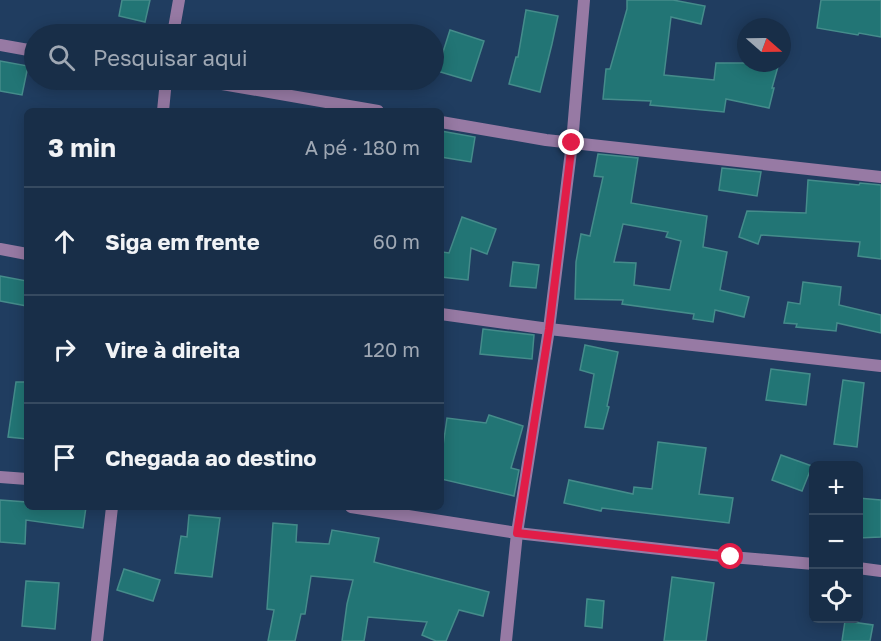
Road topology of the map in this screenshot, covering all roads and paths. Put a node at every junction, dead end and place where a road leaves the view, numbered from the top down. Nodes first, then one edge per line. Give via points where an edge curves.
1 (179, 0) edge
2 (584, 0) edge
3 (175, 24) edge
4 (0, 45) edge
5 (24, 49) edge
6 (165, 90) edge
7 (257, 90) edge
8 (163, 108) edge
9 (361, 108) edge
10 (444, 123) edge
11 (572, 143) junction
12 (881, 177) edge
13 (0, 249) edge
14 (24, 253) edge
15 (444, 314) edge
16 (549, 329) junction
17 (881, 366) edge
18 (0, 477) edge
19 (24, 479) edge
20 (112, 510) edge
21 (370, 510) edge
22 (517, 533) junction
23 (809, 564) edge
24 (863, 568) edge
25 (881, 570) edge
26 (97, 641) edge
27 (506, 641) edge

1 - 3 street
2 - 11 street
4 - 5 street
6 - 8 street
7 - 9 street
10 - 11 street
11 - 12 street
11 - 16 street
13 - 14 street
15 - 16 street
16 - 17 street
16 - 22 street
18 - 19 street
20 - 26 street
21 - 22 street
22 - 23 street
22 - 27 street
24 - 25 street

